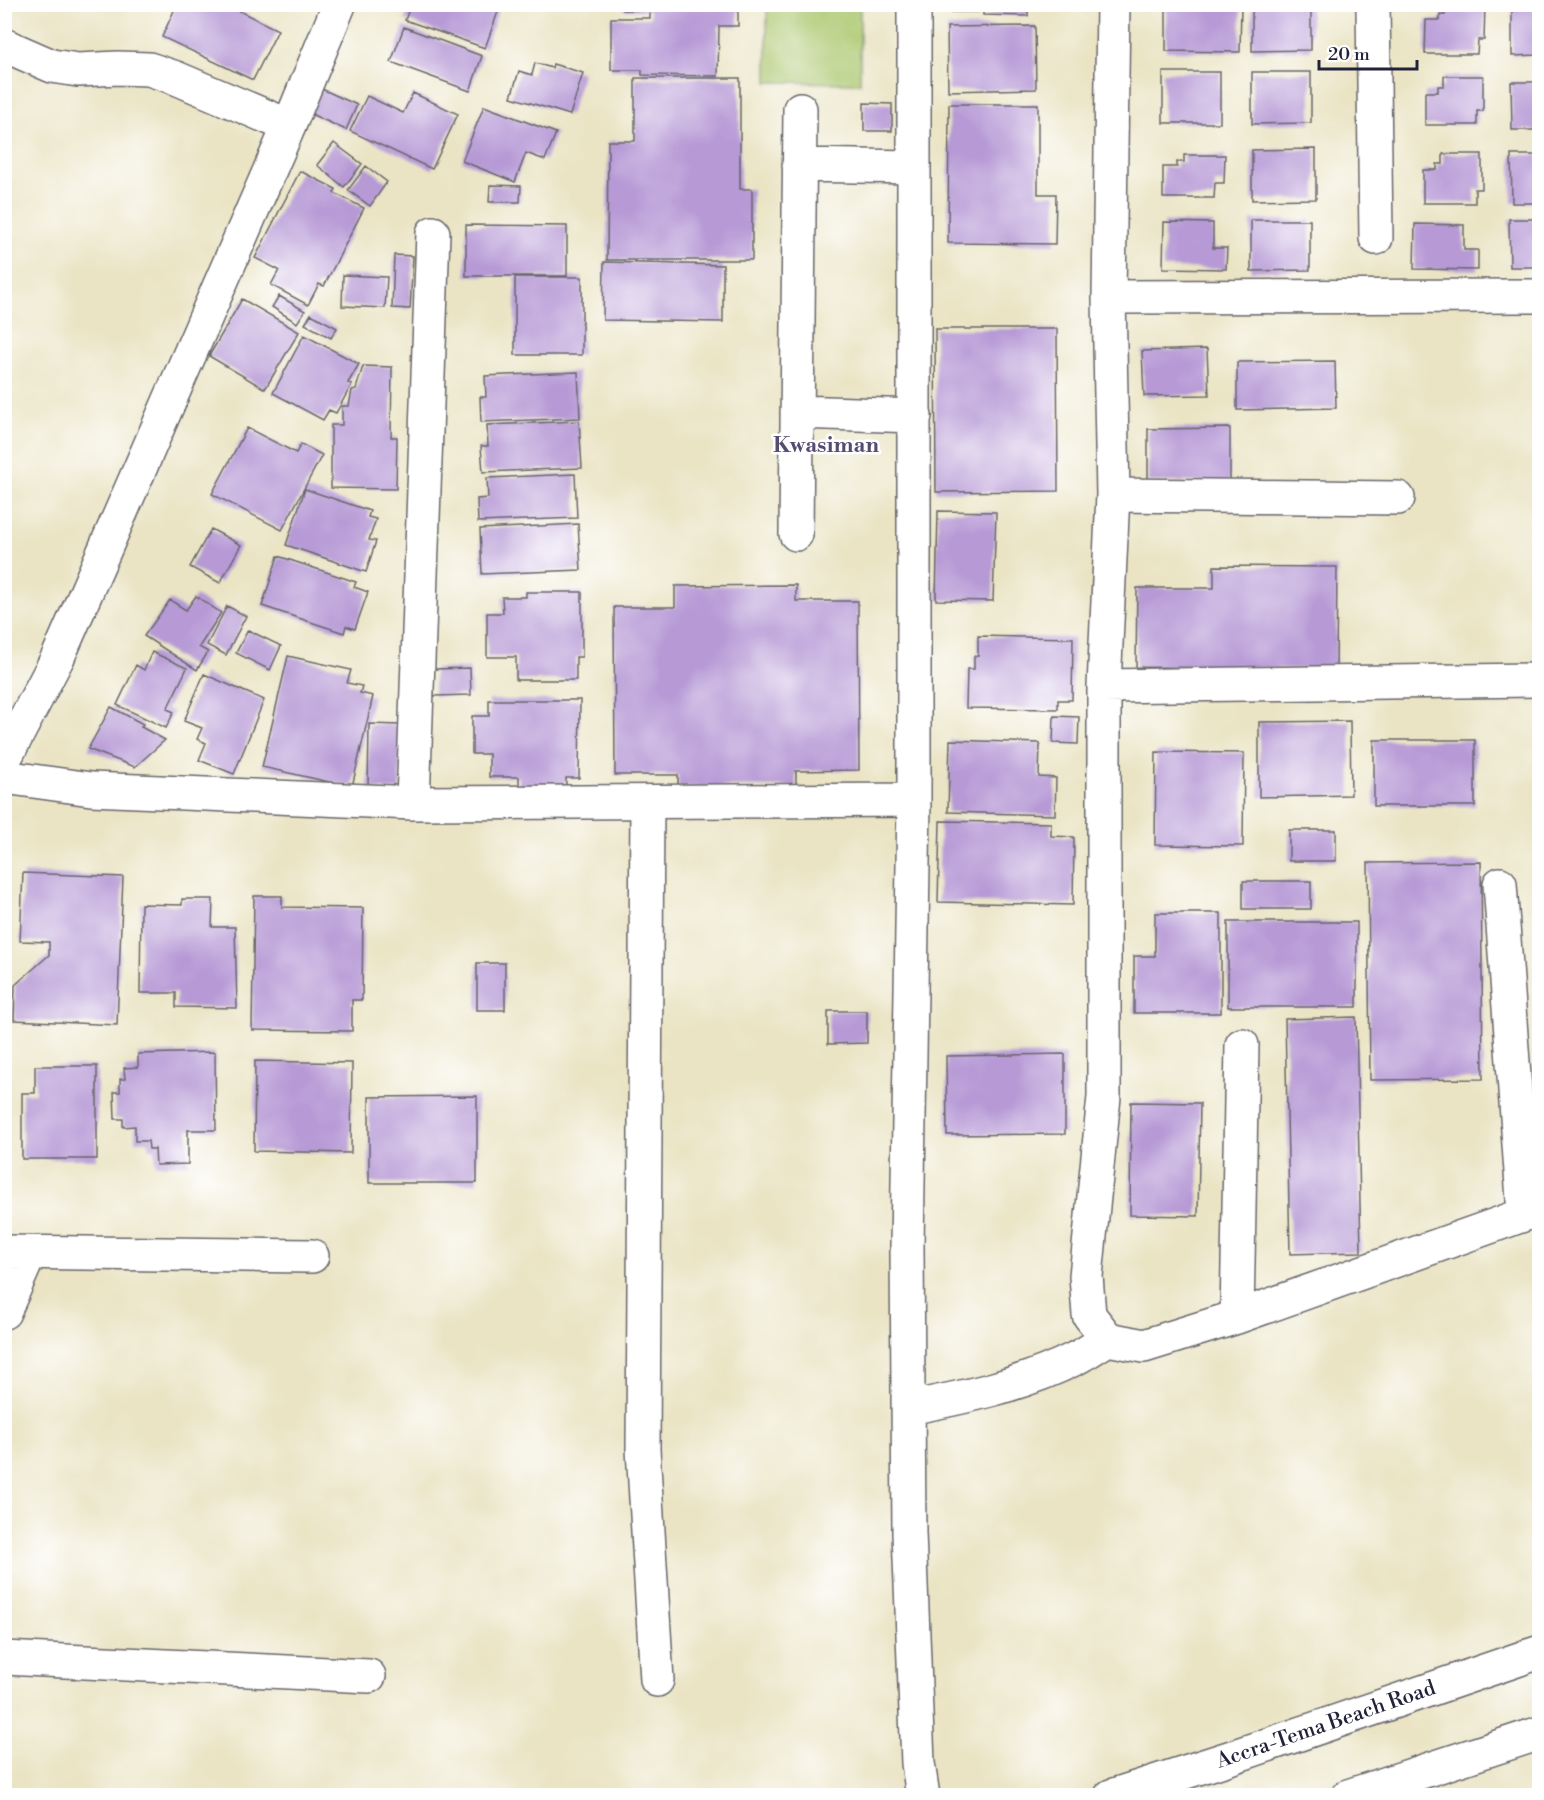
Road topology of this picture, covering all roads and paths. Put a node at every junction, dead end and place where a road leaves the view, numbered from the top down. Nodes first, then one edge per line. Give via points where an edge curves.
1 (914, 4) edge
2 (1113, 4) edge
3 (1373, 4) edge
4 (339, 5) edge
5 (4, 45) edge
6 (800, 109) dead end
7 (289, 126) junction
8 (799, 165) junction
9 (914, 166) junction
10 (433, 233) dead end
11 (1376, 238) dead end
12 (1539, 296) edge
13 (1109, 297) junction
14 (797, 412) junction
15 (915, 416) junction
16 (1113, 495) junction
17 (1398, 498) dead end
18 (796, 534) dead end
19 (1539, 680) edge
20 (1104, 686) junction
21 (4, 760) edge
22 (4, 777) edge
23 (914, 800) junction
24 (647, 802) junction
25 (413, 803) junction
26 (1500, 884) dead end
27 (1242, 1045) dead end
28 (1532, 1211) edge
29 (17, 1253) edge
30 (312, 1256) dead end
31 (4, 1312) edge
32 (1237, 1317) junction
33 (1108, 1339) junction
34 (908, 1408) junction
35 (1539, 1652) edge
36 (4, 1658) edge
37 (369, 1676) dead end
38 (657, 1680) dead end
39 (1539, 1733) edge
40 (923, 1796) edge
41 (1111, 1796) edge
42 (1348, 1796) edge

1 - 9 street
2 - 13 street
3 - 11 street
4 - 7 street
5 - 7 street via 52,66 78,70 149,69
6 - 8 street
7 - 21 street via 58,657
8 - 9 street
8 - 14 street
9 - 15 street
10 - 25 street
12 - 13 street
13 - 16 street
14 - 15 street
14 - 18 street
15 - 23 street
16 - 17 street
16 - 20 street
19 - 20 street
20 - 33 street via 1104,1097 1086,1276 1089,1315
22 - 25 street via 91,789
23 - 24 street
23 - 34 street
24 - 25 street
24 - 38 street via 643,1449
26 - 28 street
27 - 32 street
28 - 32 street
29 - 30 street
29 - 31 street
32 - 33 street via 1144,1346
33 - 34 street via 1077,1358 1026,1379 978,1394
34 - 40 street via 915,1699
35 - 41 street, Accra-Tema Beach Road
36 - 37 street
39 - 42 street

